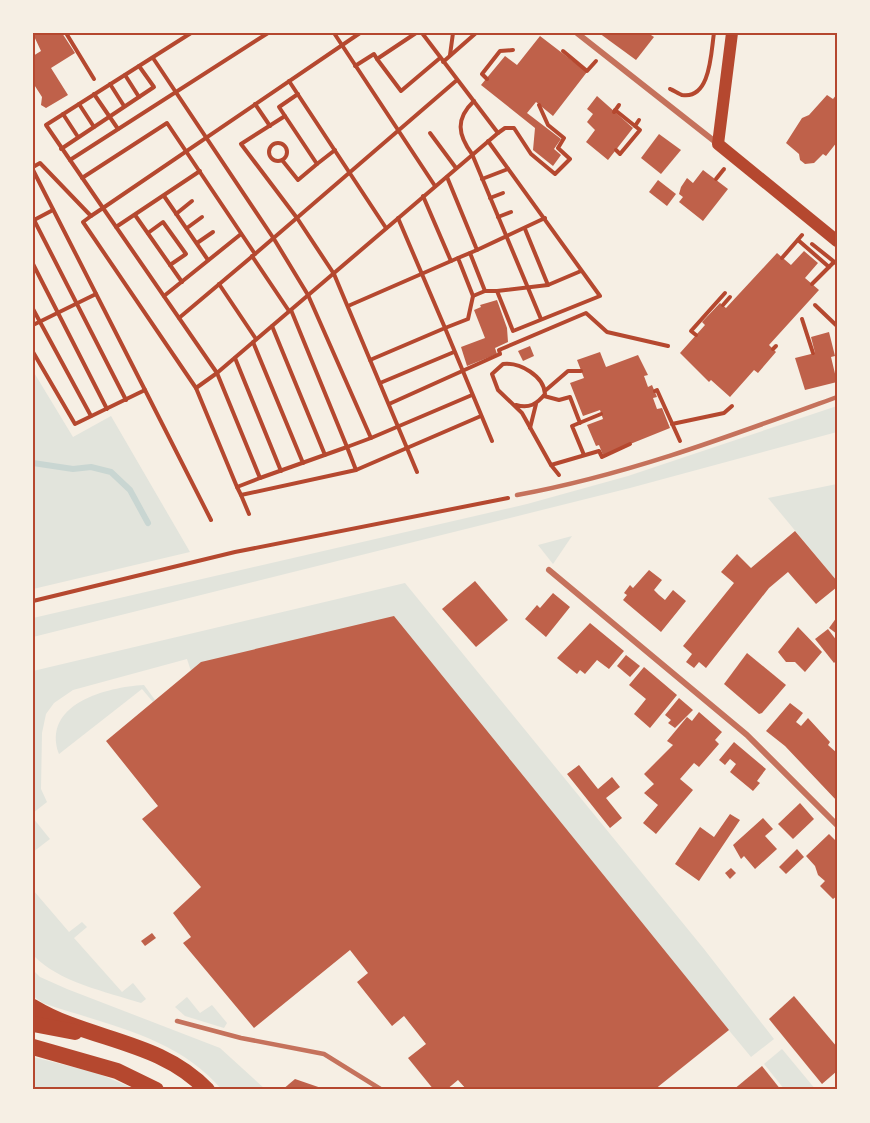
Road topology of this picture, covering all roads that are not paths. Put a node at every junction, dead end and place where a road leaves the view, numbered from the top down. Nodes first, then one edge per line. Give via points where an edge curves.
1 (577, 33) edge
2 (732, 33) edge
3 (717, 144) junction
4 (837, 241) edge
5 (837, 397) edge
6 (518, 495) road end
7 (549, 570) dead end
8 (837, 825) edge
9 (33, 1007) edge
10 (177, 1020) dead end
11 (33, 1024) edge
12 (97, 1035) junction
13 (33, 1047) edge
14 (156, 1090) edge
15 (207, 1090) edge
16 (382, 1090) edge

1 - 3 street
2 - 3 main road
3 - 4 main road
5 - 6 lane via 566,486
7 - 8 street via 747,735
9 - 12 highway
10 - 16 lane via 241,1038 324,1054
11 - 12 highway
12 - 15 highway via 155,1053 186,1071
13 - 14 highway via 117,1071

